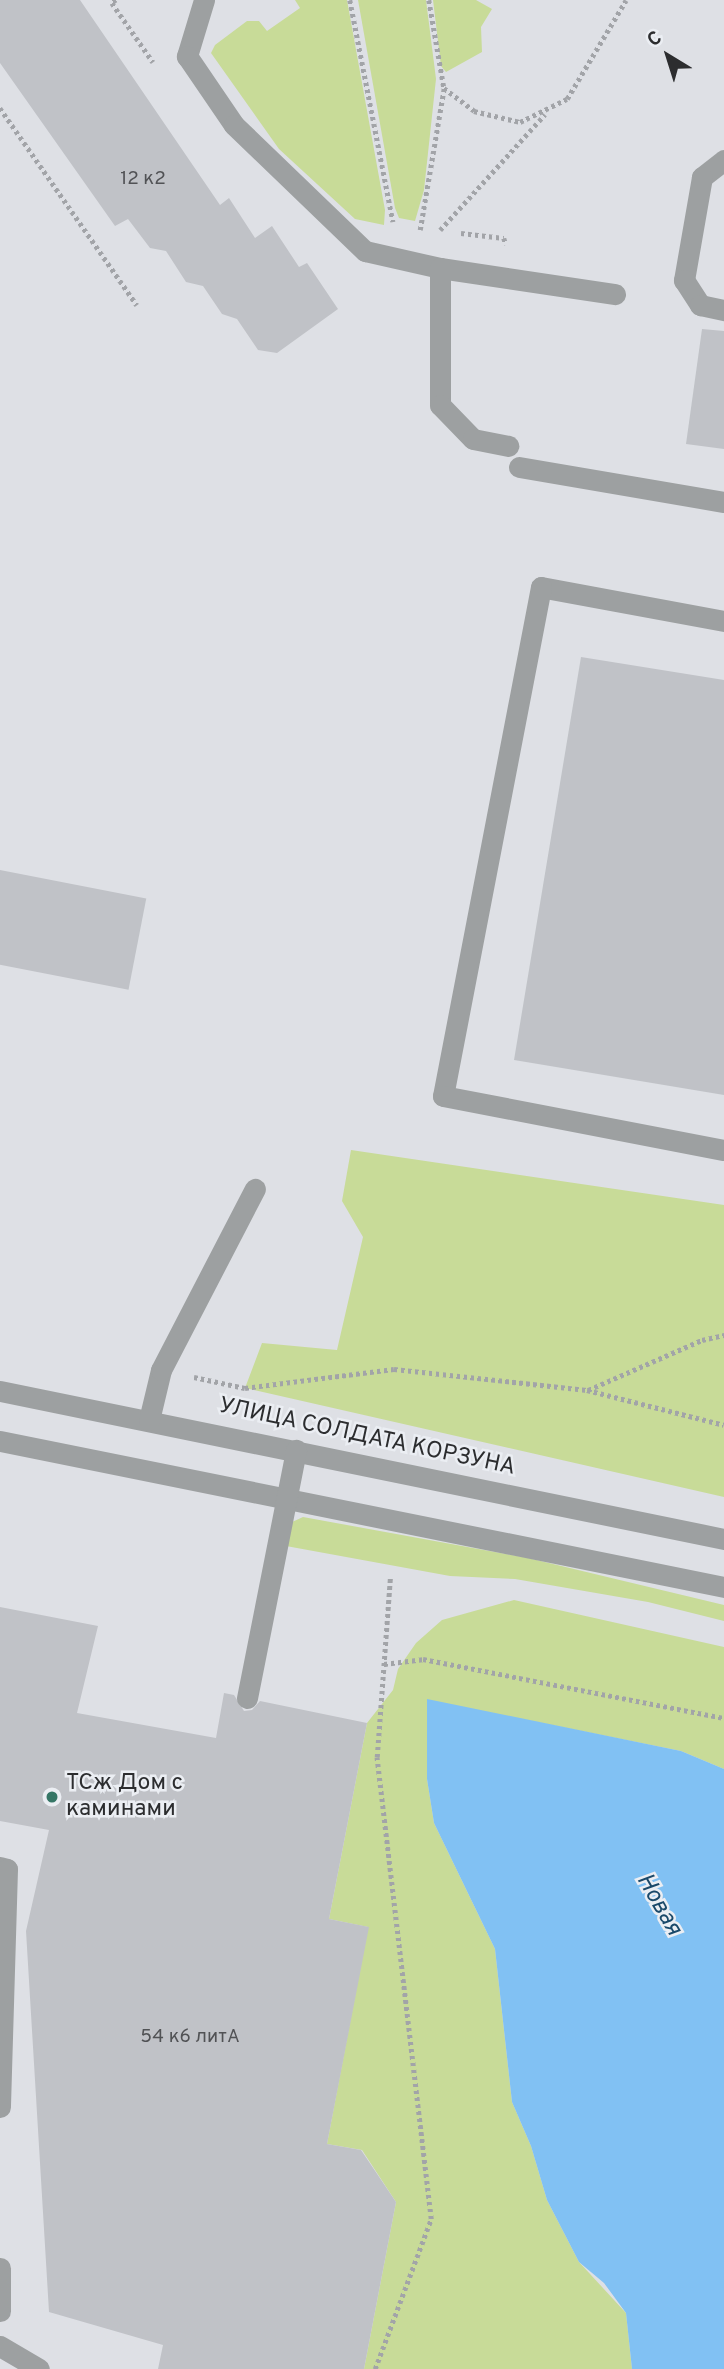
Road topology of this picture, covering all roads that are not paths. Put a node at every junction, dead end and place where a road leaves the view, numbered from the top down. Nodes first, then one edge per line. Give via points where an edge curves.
1 (204, 0) edge
2 (724, 160) edge
3 (440, 268) junction
4 (615, 294) dead end
5 (724, 310) edge
6 (508, 446) dead end
7 (519, 467) dead end
8 (724, 502) edge
9 (724, 621) edge
10 (724, 1150) edge
11 (255, 1189) dead end
12 (0, 1391) edge
13 (149, 1420) junction
14 (0, 1441) edge
15 (296, 1450) junction
16 (289, 1496) junction
17 (724, 1539) edge
18 (724, 1587) edge
19 (247, 1698) dead end
20 (0, 1867) edge
21 (0, 2107) edge
22 (0, 2268) edge
23 (0, 2311) edge
24 (0, 2346) edge
25 (39, 2369) edge

1 - 3 street via 187,56 230,120 296,190 365,251
2 - 5 street via 702,177 684,280 699,305
3 - 4 street
3 - 6 street via 439,405 473,439
7 - 8 street
9 - 10 street via 541,587 443,1096
11 - 13 street via 161,1370
12 - 13 street, УЛИЦА СОЛДАТА КОРЗУНА
13 - 15 street, УЛИЦА СОЛДАТА КОРЗУНА
14 - 16 street
15 - 16 street
15 - 17 street, УЛИЦА СОЛДАТА КОРЗУНА
16 - 18 street
16 - 19 street
20 - 21 street via 7,1869
22 - 23 street
24 - 25 street

